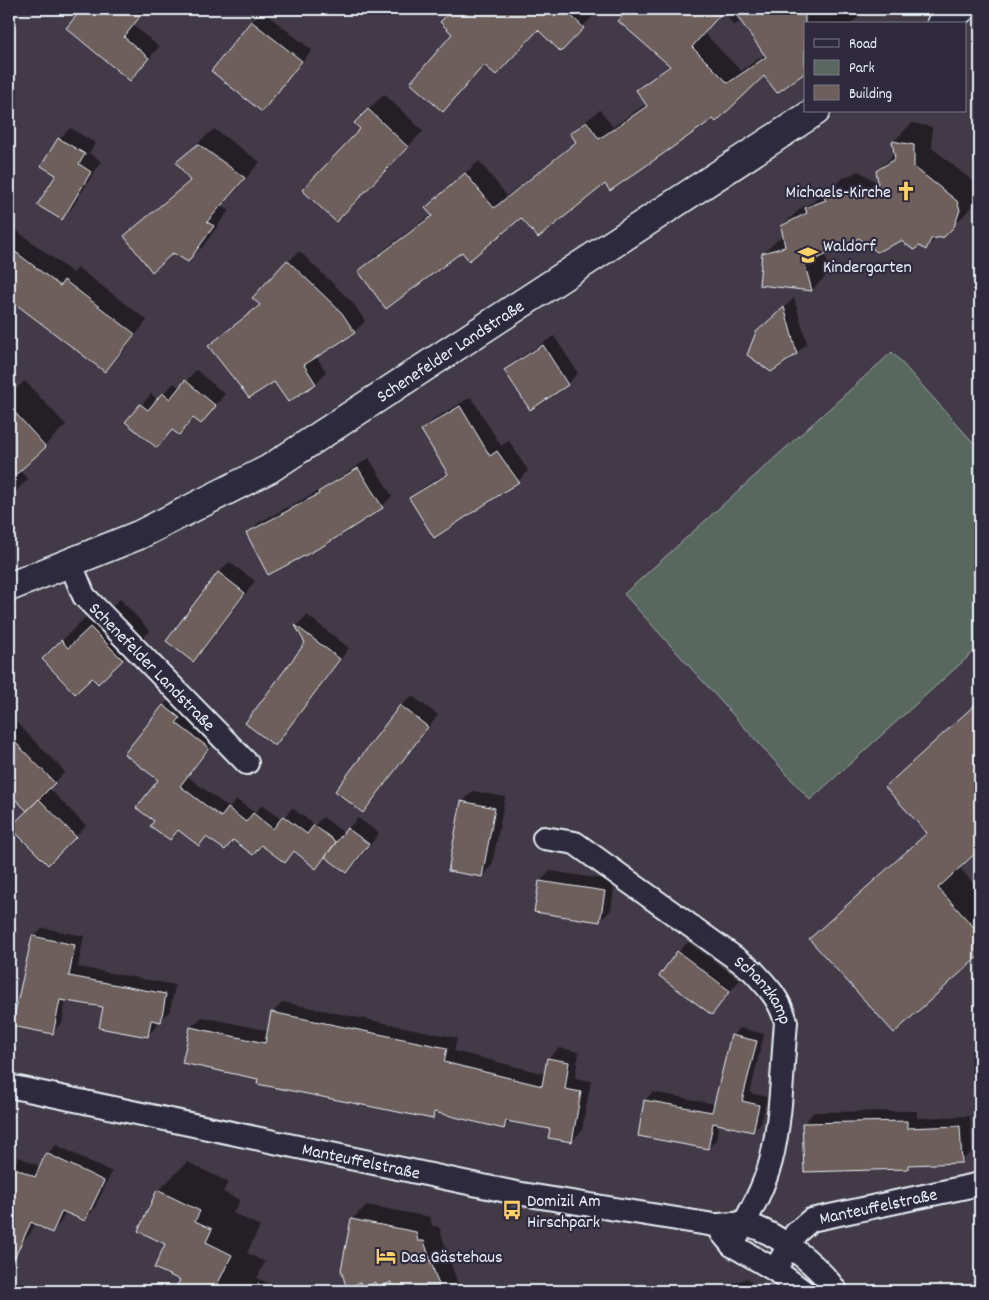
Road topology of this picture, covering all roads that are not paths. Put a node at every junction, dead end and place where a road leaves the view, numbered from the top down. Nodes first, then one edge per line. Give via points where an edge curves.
1 (961, 9) edge
2 (944, 22) edge
3 (814, 112) edge
4 (70, 562) junction
5 (9, 586) edge
6 (247, 763) dead end
7 (544, 838) dead end
8 (9, 1086) edge
9 (980, 1184) edge
10 (743, 1224) junction
11 (714, 1225) junction
12 (732, 1245) junction
13 (788, 1246) junction
14 (775, 1270) junction
15 (803, 1291) edge
16 (836, 1291) edge

1 - 2 main road
3 - 4 main road, Schenefelder Landstraße via 269,469 139,534
4 - 5 main road, Schenefelder Landstraße
4 - 6 street, Schenefelder Landstraße via 84,596
7 - 10 street, Schanzkamp via 575,843 752,970 774,992 782,1006 786,1022 776,1133 763,1185
8 - 11 street, Manteuffelstraße via 516,1193
9 - 13 street, Manteuffelstraße via 820,1217 803,1225
10 - 11 street, Manteuffelstraße
10 - 12 street, Schanzkamp
10 - 13 street, Manteuffelstraße
11 - 12 street
12 - 14 street
13 - 14 street, Manteuffelstraße
13 - 16 street, Manteuffelstraße via 817,1268
14 - 15 street

